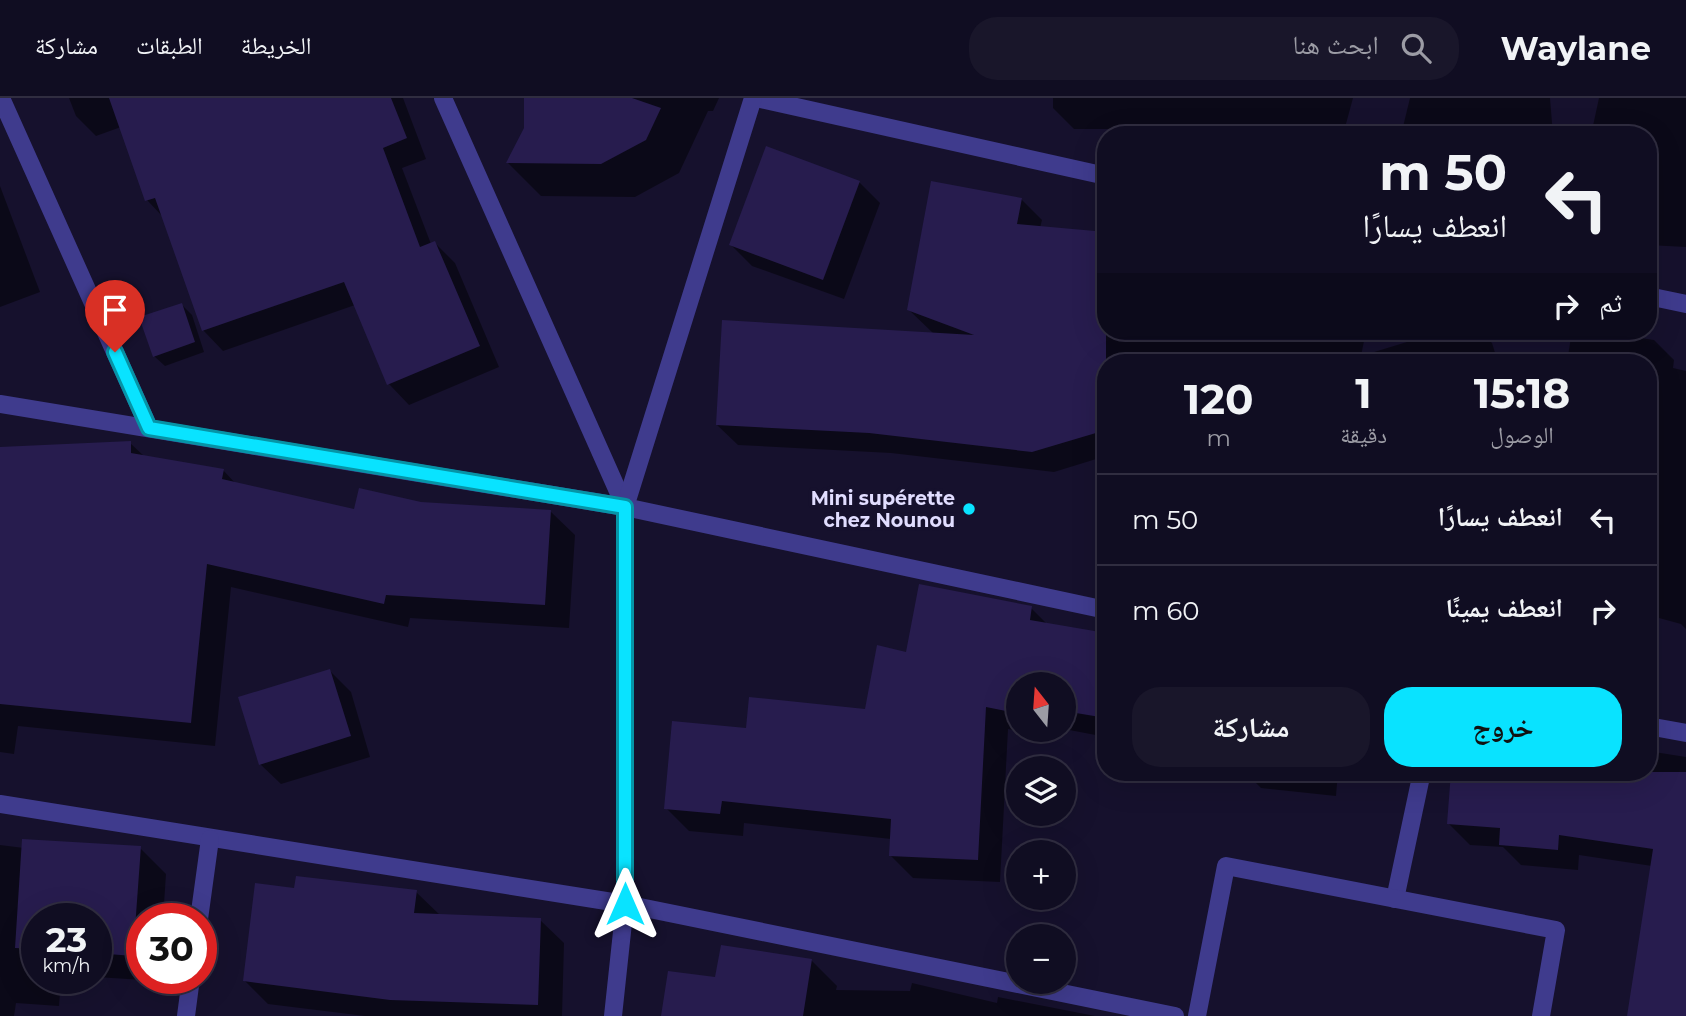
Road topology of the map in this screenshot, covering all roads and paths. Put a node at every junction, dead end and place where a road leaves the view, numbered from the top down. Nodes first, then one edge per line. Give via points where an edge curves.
1 (1, 98) edge
2 (443, 98) edge
3 (755, 98) edge
4 (1097, 174) edge
5 (1657, 298) edge
6 (1686, 304) edge
7 (0, 404) edge
8 (149, 428) junction
9 (625, 507) junction
10 (1097, 608) edge
11 (1657, 728) edge
12 (1686, 733) edge
13 (1420, 781) edge
14 (0, 804) edge
15 (210, 839) junction
16 (1395, 898) junction
17 (201, 903) edge
18 (625, 904) junction
19 (189, 994) edge
20 (186, 1016) edge
21 (612, 1016) edge
22 (1175, 1016) edge
23 (1197, 1016) edge
24 (1541, 1016) edge

1 - 8 street
2 - 9 street
3 - 4 street
3 - 9 street
5 - 6 street
7 - 8 street
8 - 9 street
9 - 10 street
9 - 18 street
11 - 12 street
13 - 16 street
14 - 15 street
15 - 17 street
15 - 18 street
16 - 23 street via 1226,866
16 - 24 street via 1556,930
18 - 21 street
18 - 22 street
19 - 20 street

